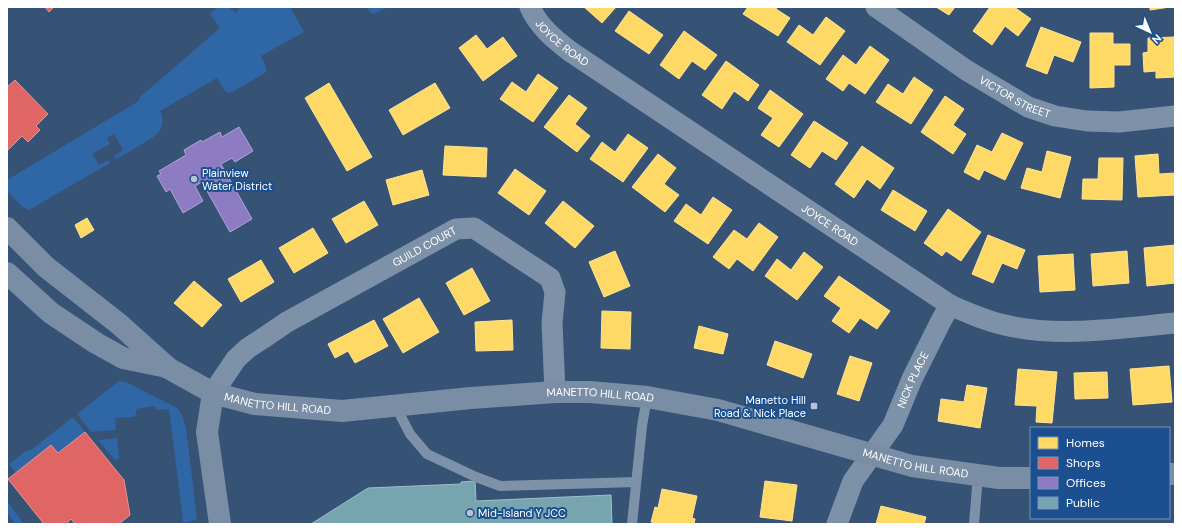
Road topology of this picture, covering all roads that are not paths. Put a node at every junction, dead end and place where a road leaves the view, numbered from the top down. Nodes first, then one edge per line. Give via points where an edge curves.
1 (530, 7) edge
2 (876, 7) edge
3 (1175, 116) edge
4 (9, 234) edge
5 (7, 273) edge
6 (950, 305) junction
7 (1175, 323) edge
8 (168, 368) junction
9 (555, 392) junction
10 (213, 393) junction
11 (647, 397) junction
12 (395, 405) junction
13 (873, 454) junction
14 (978, 475) junction
15 (1030, 478) edge
16 (636, 482) junction
17 (220, 524) edge
18 (632, 524) edge
19 (838, 524) edge
20 (974, 524) edge

1 - 6 street, JOYCE ROAD via 533,15 552,38 571,52
2 - 3 street, VICTOR STREET via 966,70 1028,107 1055,116 1087,121 1119,122
4 - 8 main road, MANETTO HILL ROAD via 119,324
5 - 8 main road, MANETTO HILL ROAD via 51,313 123,358
6 - 7 street, JOYCE ROAD via 1005,326 1036,330 1081,331
6 - 13 street, NICK PLACE via 912,379 893,425
8 - 10 main road, MANETTO HILL ROAD
9 - 10 street, GUILD COURT via 552,323 555,292 550,278 474,228 456,229 287,322 236,359
9 - 11 main road, MANETTO HILL ROAD
9 - 12 main road, MANETTO HILL ROAD
10 - 12 main road, MANETTO HILL ROAD via 255,404 342,411
10 - 17 main road via 207,432
11 - 13 main road, MANETTO HILL ROAD via 718,410
11 - 16 lane
12 - 16 lane via 410,434 427,454 500,486
13 - 14 main road, MANETTO HILL ROAD via 912,466
13 - 19 street, NICK PLACE via 853,481
14 - 15 main road, MANETTO HILL ROAD
14 - 20 lane
16 - 18 lane

